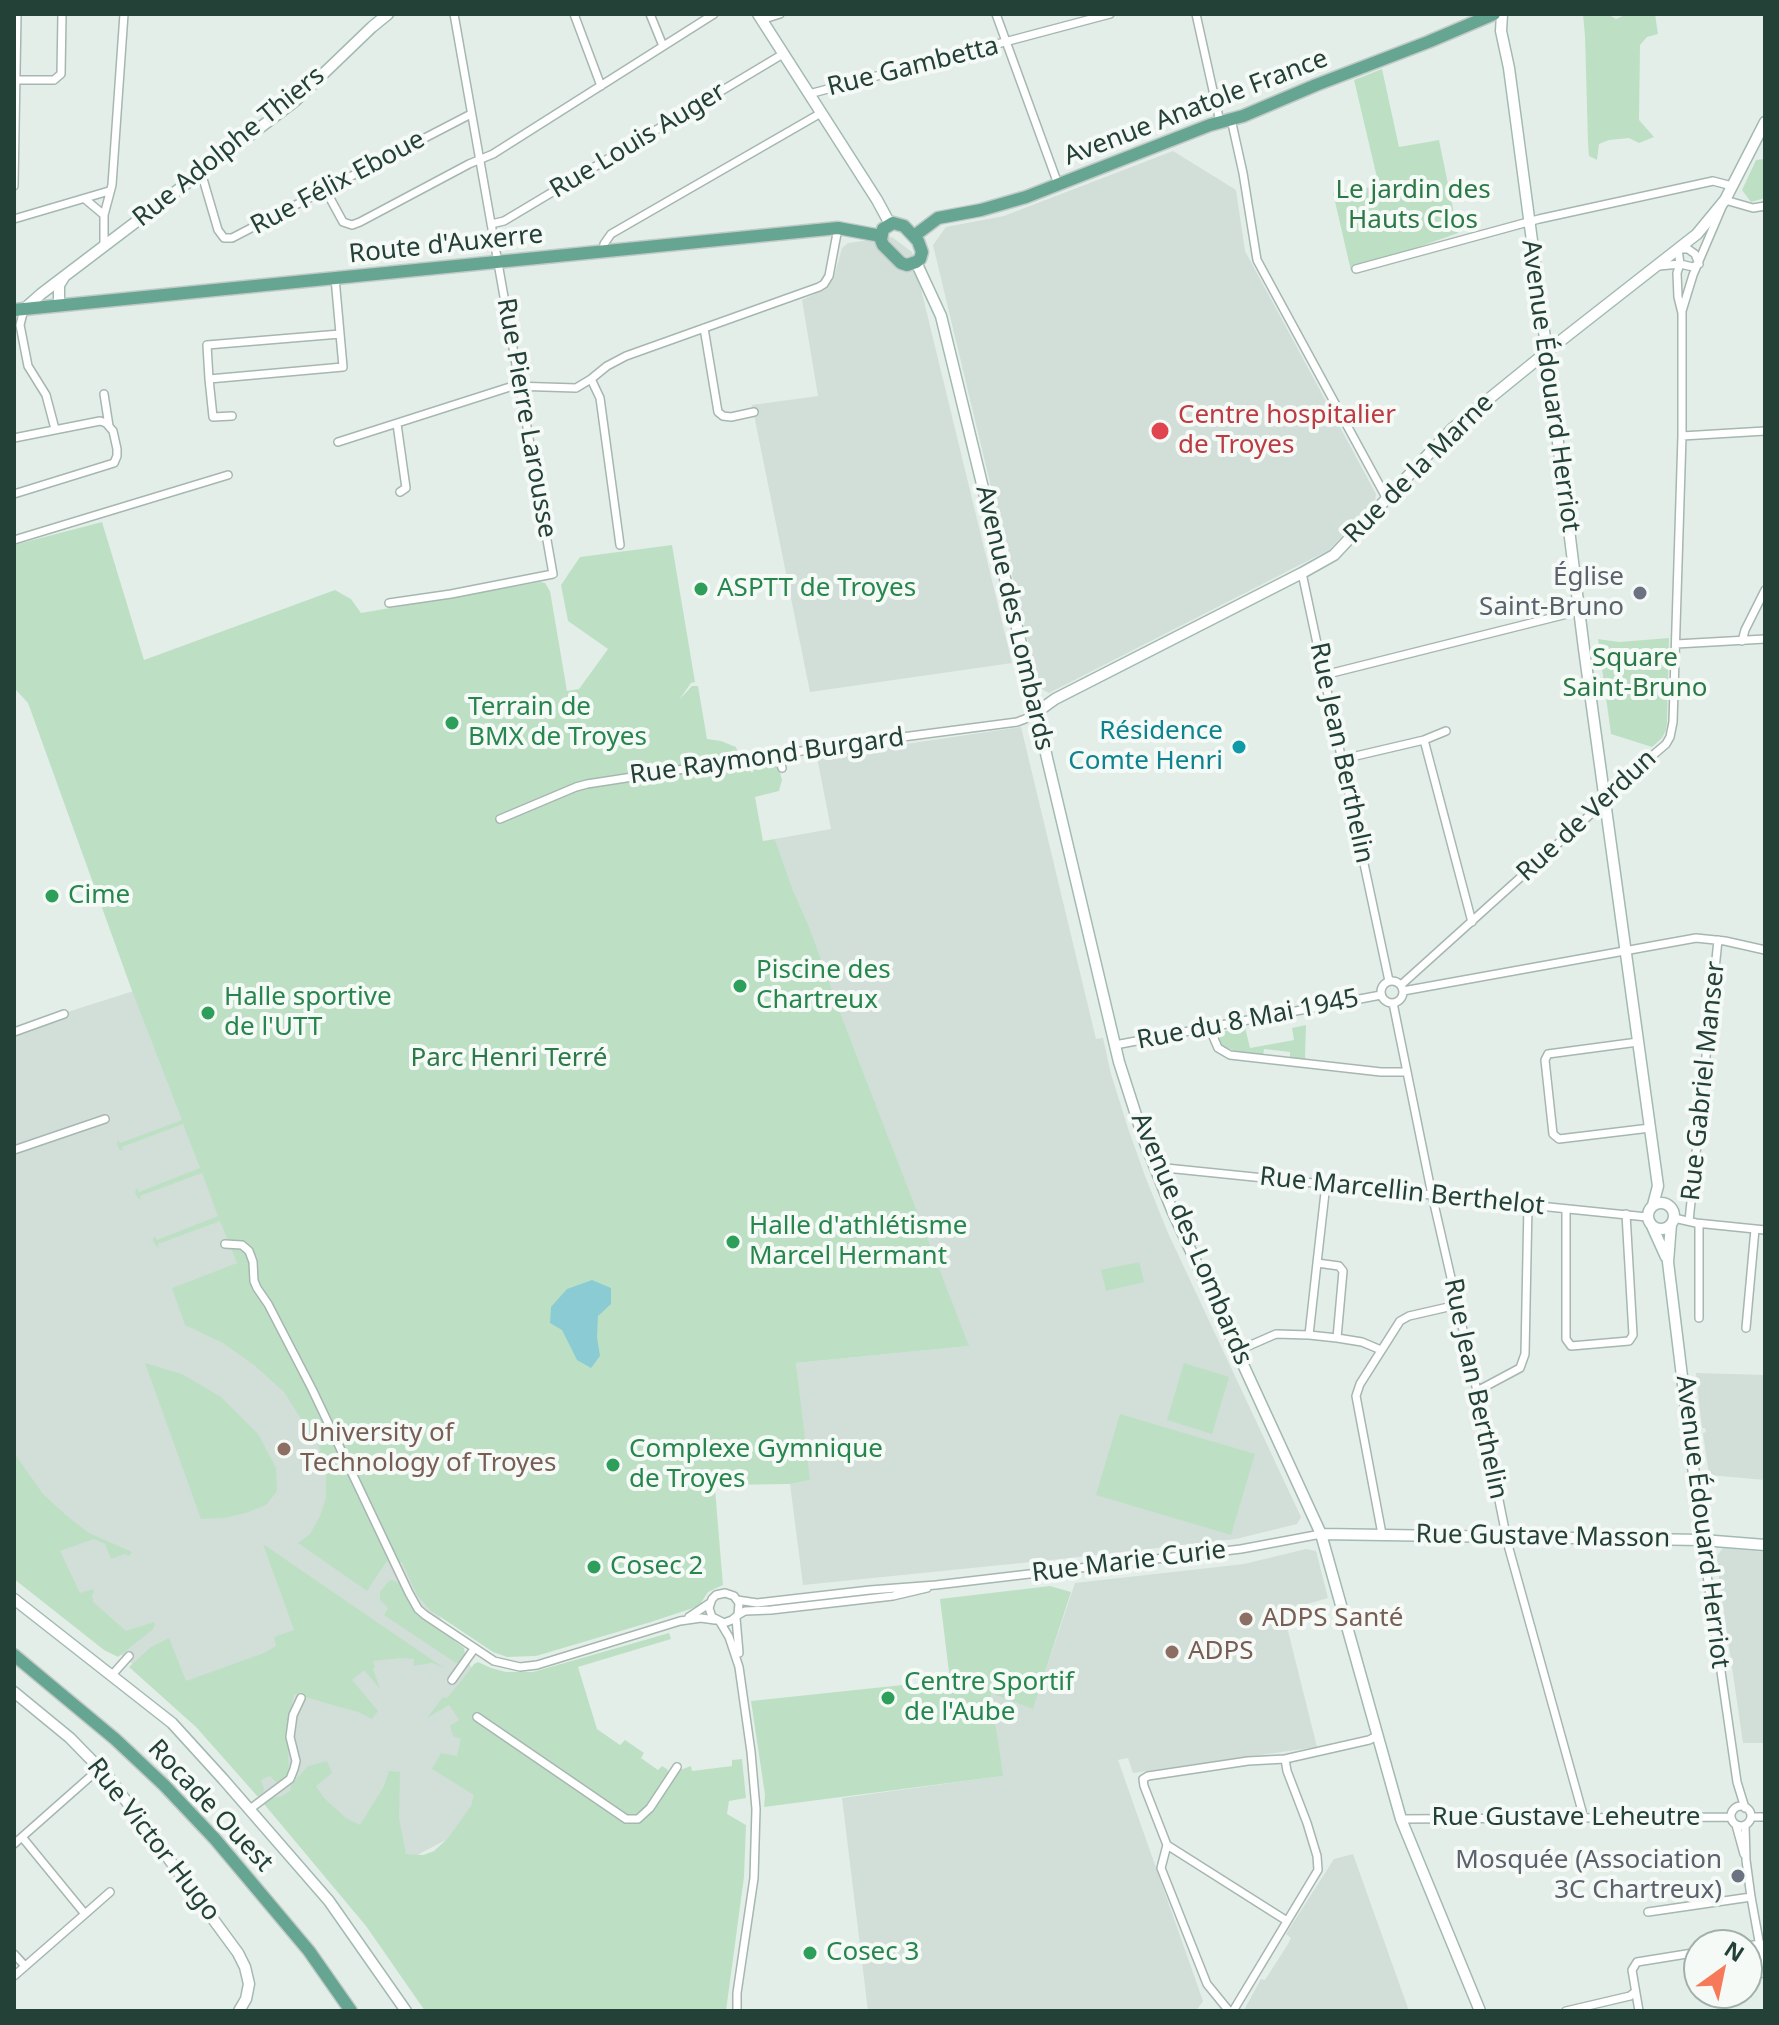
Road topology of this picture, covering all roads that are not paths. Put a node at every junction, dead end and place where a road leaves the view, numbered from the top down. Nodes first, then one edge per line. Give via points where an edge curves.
1 (17, 14) edge
2 (62, 14) edge
3 (124, 14) edge
4 (388, 14) edge
5 (454, 14) edge
6 (574, 14) edge
7 (650, 14) edge
8 (714, 14) edge
9 (780, 14) edge
10 (996, 14) edge
11 (1110, 14) edge
12 (1196, 14) edge
13 (1494, 14) edge
14 (1502, 14) edge
15 (759, 17) edge
16 (1008, 42) junction
17 (663, 46) junction
18 (783, 54) junction
19 (15, 56) edge
20 (16, 80) edge
21 (601, 86) junction
22 (809, 94) junction
23 (821, 113) junction
24 (471, 114) junction
25 (1225, 121) junction
26 (1764, 124) edge
27 (479, 161) junction
28 (201, 172) junction
29 (1058, 184) junction
30 (14, 186) edge
31 (1732, 186) junction
32 (325, 189) junction
33 (109, 191) junction
34 (85, 199) junction
35 (1725, 200) junction
36 (1765, 206) edge
37 (104, 215) junction
38 (14, 219) edge
39 (1528, 222) junction
40 (491, 224) junction
41 (890, 224) junction
42 (838, 228) junction
43 (881, 236) junction
44 (914, 236) junction
45 (104, 246) junction
46 (1678, 249) junction
47 (604, 251) junction
48 (498, 262) junction
49 (916, 262) junction
50 (1680, 264) junction
51 (1699, 264) junction
52 (1657, 266) junction
53 (1356, 269) dead end
54 (65, 275) junction
55 (335, 278) junction
56 (59, 306) junction
57 (19, 310) edge
58 (1682, 313) junction
59 (14, 320) edge
60 (704, 328) junction
61 (340, 334) junction
62 (1547, 351) junction
63 (209, 379) junction
64 (591, 379) junction
65 (520, 387) junction
66 (104, 394) dead end
67 (754, 412) dead end
68 (232, 416) dead end
69 (397, 424) junction
70 (109, 426) junction
71 (55, 429) junction
72 (1765, 431) edge
73 (1682, 436) junction
74 (14, 438) edge
75 (338, 442) dead end
76 (228, 475) dead end
77 (400, 492) dead end
78 (14, 494) edge
79 (1387, 499) junction
80 (14, 540) edge
81 (620, 545) dead end
82 (1302, 573) junction
83 (1765, 590) edge
84 (389, 603) dead end
85 (1579, 611) junction
86 (1765, 639) edge
87 (1742, 641) junction
88 (1676, 644) junction
89 (1324, 675) junction
90 (1037, 712) junction
91 (1446, 731) dead end
92 (1424, 740) junction
93 (779, 755) junction
94 (1343, 759) junction
95 (782, 768) dead end
96 (1605, 800) junction
97 (500, 819) dead end
98 (1472, 922) junction
99 (1718, 940) junction
100 (1625, 950) junction
101 (1765, 950) edge
102 (1389, 981) junction
103 (1402, 988) junction
104 (1381, 995) junction
105 (1393, 1003) junction
106 (64, 1014) dead end
107 (1209, 1027) junction
108 (14, 1032) edge
109 (1638, 1042) junction
110 (1115, 1045) junction
111 (1407, 1072) junction
112 (105, 1119) dead end
113 (1650, 1128) junction
114 (14, 1150) edge
115 (1156, 1167) junction
116 (1326, 1184) junction
117 (1658, 1186) junction
118 (1432, 1195) junction
119 (1528, 1205) junction
120 (1653, 1205) junction
121 (1566, 1209) junction
122 (1626, 1214) junction
123 (1672, 1216) junction
124 (1689, 1221) junction
125 (1650, 1222) junction
126 (1699, 1224) junction
127 (1755, 1229) junction
128 (1765, 1230) edge
129 (225, 1244) dead end
130 (1668, 1262) junction
131 (1317, 1263) junction
132 (1457, 1305) junction
133 (1699, 1318) dead end
134 (1746, 1328) dead end
135 (1309, 1335) junction
136 (1337, 1338) junction
137 (1381, 1350) junction
138 (1237, 1351) junction
139 (1477, 1391) junction
140 (1321, 1534) junction
141 (1382, 1534) junction
142 (1506, 1537) junction
143 (1702, 1540) junction
144 (1765, 1545) edge
145 (936, 1585) junction
146 (14, 1599) edge
147 (737, 1600) junction
148 (710, 1603) junction
149 (737, 1616) junction
150 (680, 1621) junction
151 (718, 1621) junction
152 (474, 1649) junction
153 (14, 1655) edge
154 (129, 1656) dead end
155 (739, 1667) junction
156 (112, 1675) junction
157 (452, 1680) dead end
158 (14, 1692) edge
159 (301, 1698) dead end
160 (477, 1717) dead end
161 (1377, 1736) junction
162 (1285, 1759) junction
163 (677, 1767) dead end
164 (100, 1768) junction
165 (1737, 1782) junction
166 (1735, 1808) junction
167 (1745, 1808) junction
168 (250, 1809) junction
169 (1731, 1817) junction
170 (1751, 1817) junction
171 (1765, 1817) edge
172 (1582, 1818) junction
173 (1401, 1819) junction
174 (1736, 1825) junction
175 (1745, 1825) junction
176 (22, 1837) junction
177 (14, 1844) edge
178 (1167, 1845) junction
179 (1746, 1860) junction
180 (110, 1892) dead end
181 (1751, 1897) junction
182 (1648, 1912) dead end
183 (85, 1914) junction
184 (1287, 1921) junction
185 (1758, 1929) edge
186 (14, 1954) edge
187 (1683, 1955) edge
188 (25, 1966) junction
189 (14, 1976) edge
190 (1635, 1992) junction
191 (239, 2011) edge
192 (351, 2011) edge
193 (406, 2011) edge
194 (737, 2011) edge
195 (1231, 2011) edge
196 (1480, 2011) edge
197 (1566, 2011) edge
198 (1639, 2011) edge

1 - 19 street
2 - 20 street via 61,74 54,80
3 - 33 street
4 - 28 street, Rue Adolphe Thiers via 295,101
5 - 24 street
6 - 21 street
7 - 17 street
8 - 17 street
9 - 15 street
10 - 16 street
11 - 16 street, Rue Gambetta
12 - 25 street
13 - 25 main road, Avenue Anatole France
14 - 39 street, Avenue Édouard Herriot
15 - 18 street
16 - 22 street, Rue Gambetta
16 - 29 street
17 - 21 street
18 - 22 street
18 - 40 street, Rue Louis Auger
19 - 20 street
20 - 30 street
21 - 27 street
22 - 23 street
23 - 41 street
23 - 47 street via 611,234
24 - 27 street
24 - 32 street, Rue Félix Eboue
25 - 29 main road, Avenue Anatole France
25 - 79 street via 1243,173 1257,260
26 - 31 street, Rue de Verdun
27 - 32 street via 352,225 343,222
27 - 40 street
28 - 32 street, Rue Félix Eboue via 224,238
28 - 45 street, Rue Adolphe Thiers
29 - 44 main road, Avenue Anatole France via 1005,204 938,218
31 - 35 street, Rue de Verdun
31 - 39 street via 1713,181
33 - 34 street
33 - 37 street
34 - 37 street
34 - 38 street
35 - 36 street
35 - 46 street, Rue de la Marne
35 - 51 street, Rue de Verdun
37 - 45 street
39 - 53 street
39 - 62 street, Avenue Édouard Herriot
40 - 48 street
41 - 43 main road
41 - 44 main road via 901,224
42 - 43 main road, Route d'Auxerre
42 - 47 main road, Route d'Auxerre
42 - 60 street via 824,284
43 - 49 main road via 901,263
44 - 49 main road via 922,252
45 - 54 street, Rue Adolphe Thiers
46 - 50 street, Rue de Verdun
46 - 51 street via 1695,254
46 - 52 street, Rue de la Marne
47 - 48 main road, Route d'Auxerre
48 - 55 main road, Route d'Auxerre
48 - 65 street, Rue Pierre Larousse
49 - 90 street, Avenue des Lombards via 941,316
50 - 51 street
50 - 52 street
50 - 58 street, Rue de Verdun
51 - 58 street, Rue de Verdun
52 - 62 street, Rue de la Marne
54 - 56 street
54 - 57 street, Rue Adolphe Thiers
55 - 56 main road, Route d'Auxerre
55 - 61 street
56 - 57 main road, Route d'Auxerre
57 - 59 street
57 - 71 street via 28,366 46,395
58 - 73 street, Rue de Verdun
60 - 64 street via 626,356
60 - 67 street via 718,412 731,417
61 - 63 street via 207,345
61 - 63 street via 343,367
62 - 79 street, Rue de la Marne via 1453,428
62 - 85 street, Avenue Édouard Herriot
63 - 68 street via 213,417
64 - 65 street via 576,388
64 - 81 street via 600,398
65 - 69 street
65 - 84 street, Rue Pierre Larousse via 553,574
66 - 70 street
69 - 75 street
69 - 77 street via 406,488
70 - 71 street via 100,421
70 - 78 street via 117,449 114,463
71 - 74 street
72 - 73 street
73 - 88 street, Rue de Verdun
76 - 80 street
79 - 82 street, Rue de la Marne via 1334,555
82 - 89 street, Rue Jean Berthelin
82 - 90 street, Rue de la Marne
83 - 87 street
85 - 89 street
85 - 96 street, Avenue Édouard Herriot
86 - 87 street
87 - 88 street
88 - 96 street, Rue de Verdun via 1670,737
89 - 94 street, Rue Jean Berthelin
90 - 93 street, Rue Raymond Burgard via 1017,722
90 - 110 street, Avenue des Lombards
91 - 92 street
92 - 94 street
92 - 98 street
93 - 95 street
93 - 97 street, Rue Raymond Burgard via 587,784
94 - 102 street, Rue Jean Berthelin
96 - 98 street, Rue de Verdun
96 - 100 street, Avenue Édouard Herriot
98 - 103 street, Rue de Verdun
99 - 100 street via 1696,938
99 - 101 street
99 - 124 street, Rue Gabriel Manser
100 - 103 street
100 - 109 street, Avenue Édouard Herriot
102 - 103 street
102 - 104 street
103 - 105 street via 1400,1000
104 - 105 street
104 - 107 street, Rue du 8 Mai 1945
105 - 111 street, Rue Jean Berthelin
106 - 108 street
107 - 110 street, Rue du 8 Mai 1945
107 - 111 street via 1218,1048 1230,1055
109 - 113 street, Avenue Édouard Herriot
109 - 113 street via 1548,1054 1553,1134 1559,1139
110 - 115 street, Avenue des Lombards
111 - 118 street, Rue Jean Berthelin
112 - 114 street
113 - 117 street, Avenue Édouard Herriot
115 - 116 street, Rue Marcellin Berthelot
115 - 138 street, Avenue des Lombards
116 - 118 street, Rue Marcellin Berthelot
116 - 131 street
117 - 120 street, Avenue Édouard Herriot
117 - 123 street, Avenue Édouard Herriot
118 - 119 street, Rue Marcellin Berthelot
118 - 132 street, Rue Jean Berthelin
119 - 121 street, Rue Marcellin Berthelot
119 - 139 street via 1525,1354 1520,1368
120 - 123 street via 1664,1203
120 - 125 street
121 - 122 street, Rue Marcellin Berthelot
121 - 122 street via 1566,1339 1571,1346 1629,1341 1633,1335
122 - 125 street, Rue Marcellin Berthelot
123 - 124 street
123 - 125 street via 1660,1229
123 - 130 street, Avenue Édouard Herriot
124 - 126 street
125 - 130 street, Avenue Édouard Herriot
126 - 127 street
126 - 133 street
127 - 128 street
127 - 134 street
129 - 152 street via 249,1251 257,1288 312,1389 413,1602
130 - 143 street, Avenue Édouard Herriot
131 - 135 street
131 - 136 street via 1342,1267
132 - 137 street via 1400,1321
132 - 139 street, Rue Jean Berthelin
135 - 136 street
135 - 138 street via 1276,1334
136 - 137 street
137 - 141 street via 1356,1396
138 - 140 street, Avenue des Lombards
139 - 142 street, Rue Jean Berthelin
140 - 141 street, Rue Gustave Masson
140 - 145 street, Rue Marie Curie via 1241,1549
140 - 161 street, Avenue des Lombards
141 - 142 street, Rue Gustave Masson
142 - 143 street, Rue Gustave Masson
142 - 172 street, Rue Jean Berthelin
143 - 144 street, Rue Gustave Masson
143 - 165 street, Avenue Édouard Herriot
145 - 147 street, Rue Marie Curie via 757,1603
145 - 149 street, Rue Marie Curie
146 - 156 street
147 - 148 street via 725,1593
147 - 149 street
148 - 150 street
148 - 151 street
149 - 151 street
149 - 155 street
150 - 151 street
150 - 152 street via 527,1666 504,1664
151 - 155 street
152 - 157 street
153 - 192 main road, Rocade Ouest via 164,1785 309,1951
154 - 156 street
155 - 194 street via 756,1809 754,1878
156 - 168 street via 172,1723
158 - 164 street, Rue Victor Hugo
159 - 168 street via 290,1737 296,1761 290,1779
160 - 163 street via 626,1819 638,1819 650,1808
161 - 162 street
161 - 173 street, Avenue des Lombards
162 - 178 street via 1143,1779
162 - 184 street via 1318,1870
164 - 176 street
164 - 191 street, Rue Victor Hugo via 238,1953 249,1984
165 - 166 street
165 - 167 street
166 - 167 street
166 - 169 street
167 - 170 street
168 - 193 street via 329,1901
169 - 172 street, Rue Gustave Leheutre
169 - 174 street
170 - 171 street
170 - 175 street
172 - 173 street, Rue Gustave Leheutre
173 - 196 street, Avenue des Lombards
174 - 175 street
174 - 179 street
175 - 179 street
176 - 177 street
176 - 183 street
178 - 184 street
178 - 195 street via 1161,1868 1207,1984
179 - 181 street
180 - 183 street
181 - 182 street
181 - 185 street
183 - 188 street
184 - 195 street
186 - 188 street
187 - 190 street via 1637,1962 1632,1970
188 - 189 street
190 - 197 street
190 - 198 street

